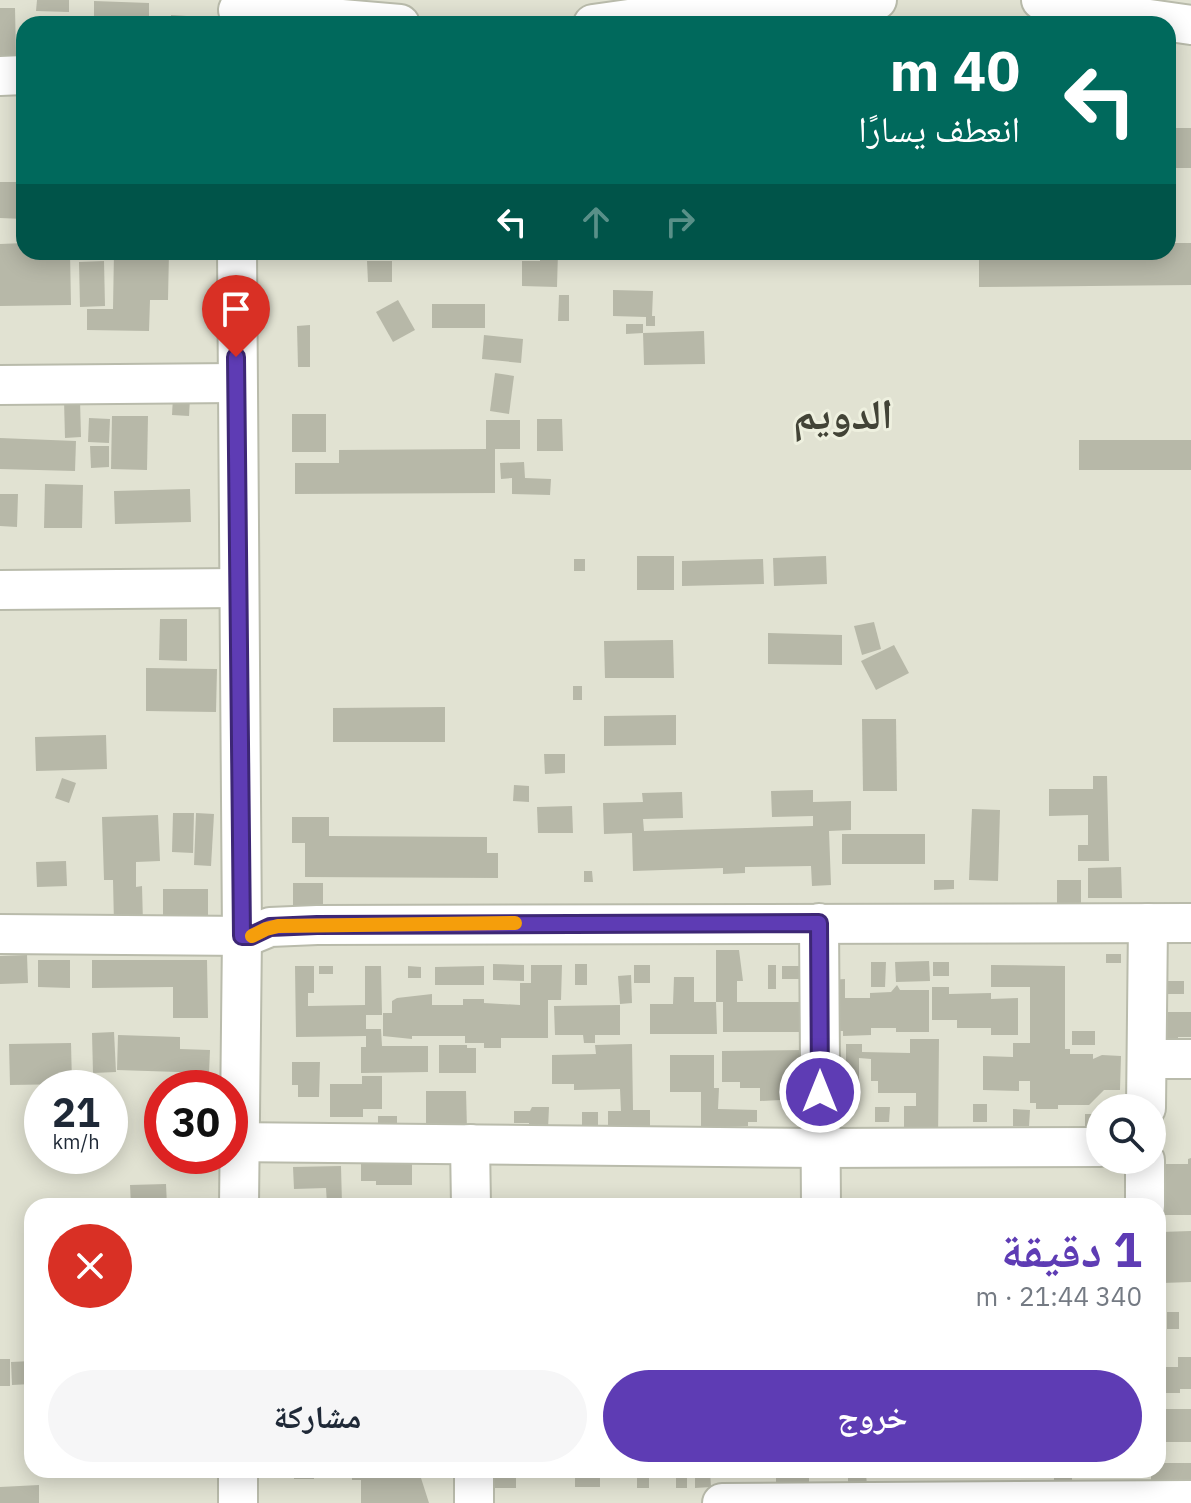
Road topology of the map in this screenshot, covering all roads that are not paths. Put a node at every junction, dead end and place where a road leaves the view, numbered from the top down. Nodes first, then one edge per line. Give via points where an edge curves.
1 (877, 0) edge
2 (1041, 0) edge
3 (238, 11) edge
4 (300, 16) edge
5 (651, 16) edge
6 (1128, 16) edge
7 (237, 260) edge
8 (236, 383) junction
9 (0, 385) edge
10 (238, 588) junction
11 (0, 590) edge
12 (819, 923) junction
13 (1148, 923) junction
14 (1191, 923) edge
15 (0, 934) edge
16 (242, 936) junction
17 (1147, 1059) junction
18 (1191, 1059) edge
19 (241, 1070) edge
20 (1146, 1094) edge
21 (248, 1142) edge
22 (470, 1144) junction
23 (1086, 1147) edge
24 (820, 1148) junction
25 (240, 1174) edge
26 (1145, 1174) edge
27 (239, 1198) edge
28 (471, 1198) edge
29 (821, 1198) edge
30 (1145, 1198) edge
31 (238, 1478) edge
32 (474, 1478) edge
33 (825, 1486) edge
34 (1144, 1491) edge
35 (1191, 1500) edge
36 (238, 1503) edge
37 (474, 1503) edge
38 (504, 1503) edge
39 (722, 1503) edge

1 - 5 street
2 - 6 street
3 - 4 street
7 - 8 street
8 - 9 street
8 - 10 street
10 - 11 street
10 - 16 street
12 - 13 street
12 - 16 street via 317,925 270,927
12 - 24 street
13 - 14 street
13 - 17 street
15 - 16 street
16 - 19 street
17 - 18 street
17 - 20 street
21 - 22 street
22 - 24 street
22 - 28 street
23 - 24 street
24 - 29 street
25 - 27 street
26 - 30 street
31 - 36 street
32 - 37 street
33 - 34 street
33 - 39 street
34 - 35 street
37 - 38 street

